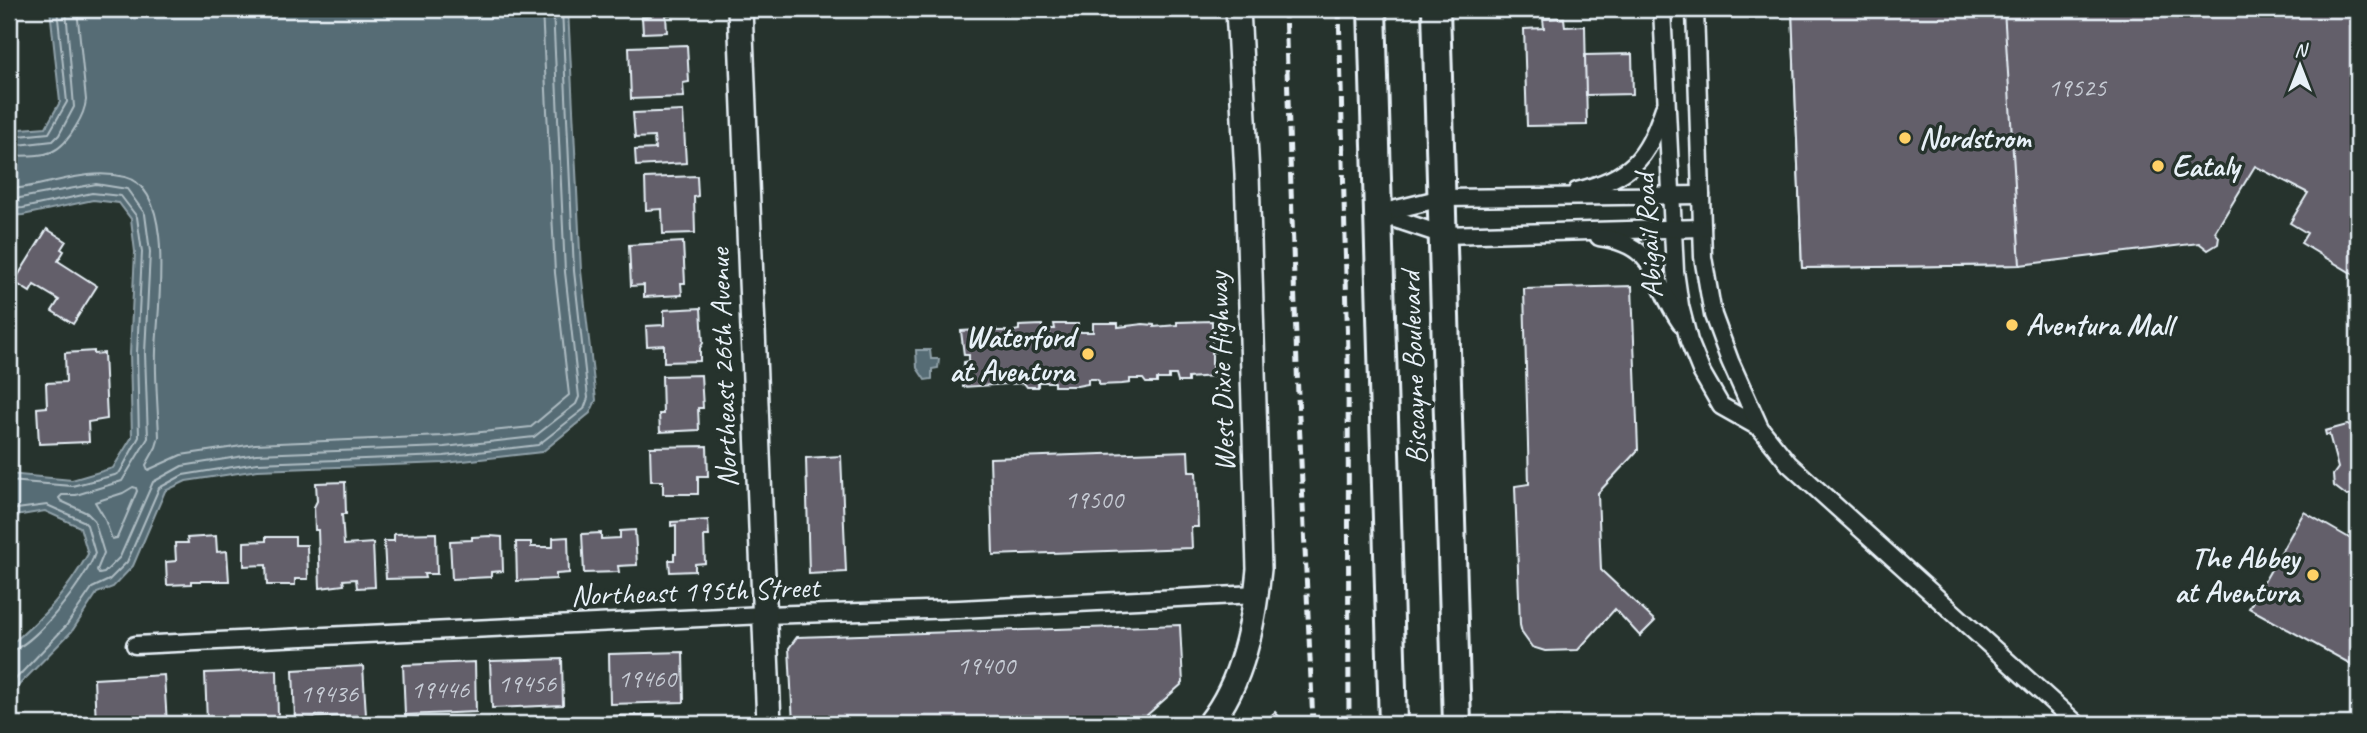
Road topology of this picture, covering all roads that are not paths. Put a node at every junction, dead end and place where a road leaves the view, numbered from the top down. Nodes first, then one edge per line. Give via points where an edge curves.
1 (740, 9) edge
2 (1238, 9) edge
3 (1372, 9) edge
4 (1436, 9) edge
5 (1662, 9) edge
6 (1695, 9) edge
7 (1667, 100) junction
8 (1672, 195) junction
9 (1701, 195) junction
10 (1557, 197) junction
11 (1442, 198) junction
12 (1377, 213) junction
13 (1702, 228) junction
14 (1673, 229) junction
15 (1562, 232) junction
16 (1443, 235) junction
17 (1687, 331) junction
18 (1760, 428) junction
19 (1256, 594) junction
20 (764, 615) junction
21 (135, 645) dead end
22 (769, 724) edge
23 (1209, 724) edge
24 (1393, 724) edge
25 (1457, 724) edge
26 (2077, 724) edge

1 - 20 street, Northeast 26th Avenue
2 - 19 street, West Dixie Highway via 1247,174 1259,569
3 - 12 main road, Biscayne Boulevard
4 - 11 main road, Biscayne Boulevard
5 - 7 street, Abigail Road
6 - 9 street, Abigail Road
7 - 8 street, Abigail Road
7 - 10 street via 1654,139 1635,165 1596,186
8 - 9 street
8 - 10 street
8 - 14 street, Abigail Road
9 - 13 street, Abigail Road
10 - 11 street
11 - 12 street
11 - 16 main road, Biscayne Boulevard
12 - 16 street
12 - 24 main road, Biscayne Boulevard
13 - 14 street
13 - 18 street, Abigail Road via 1713,314
14 - 15 street
14 - 17 street, Abigail Road via 1675,271
15 - 16 street
15 - 17 street via 1612,239 1643,254 1655,270 1668,305
16 - 25 main road, Biscayne Boulevard
17 - 18 street, Abigail Road via 1702,373 1721,406
18 - 26 street, Abigail Road via 1789,464
19 - 20 street, Northeast 195th Street
19 - 23 street, West Dixie Highway via 1238,669
20 - 21 street, Northeast 195th Street
20 - 22 street, Northeast 26th Avenue

